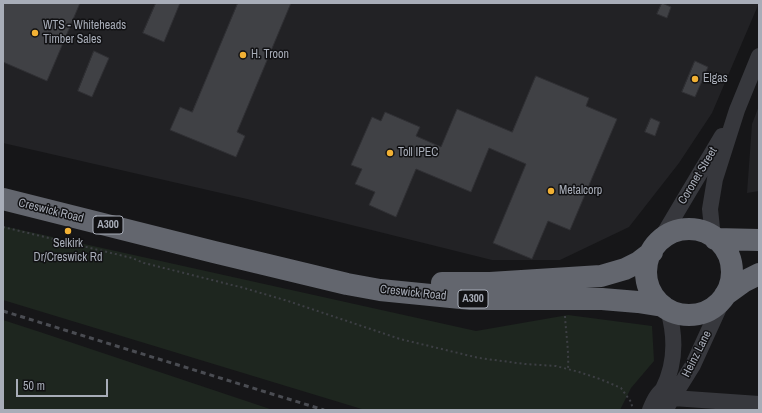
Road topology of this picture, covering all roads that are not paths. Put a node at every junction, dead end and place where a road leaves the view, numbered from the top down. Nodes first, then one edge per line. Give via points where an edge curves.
1 (759, 56) edge
2 (737, 110) junction
3 (3, 199) edge
4 (714, 238) junction
5 (759, 240) edge
6 (655, 247) junction
7 (285, 269) junction
8 (759, 274) edge
9 (724, 296) junction
10 (666, 308) junction
11 (667, 400) edge
12 (759, 404) edge
13 (650, 410) edge

1 - 2 street, Coronet Street
2 - 4 street, Coronet Street via 712,193 710,209
2 - 6 street, Coronet Street
3 - 7 highway, Creswick Road / A300
4 - 5 highway, A300
4 - 6 highway, A300 via 699,231 688,230 672,233
4 - 9 highway via 727,253 731,267 730,282
6 - 7 highway, Creswick Road / A300 via 639,262 619,272 564,280 455,283 391,280
6 - 10 highway via 647,266 647,282 653,295
7 - 10 highway, Creswick Road / A300 via 354,286 387,291 472,299 565,298 629,301
8 - 9 highway, A300
9 - 10 highway, A300 via 713,308 699,314 683,315
9 - 11 street, Heinz Lane via 703,344
10 - 11 street, Heinz Lane via 674,338 674,356
11 - 12 street
11 - 13 street, Heinz Lane via 656,396

